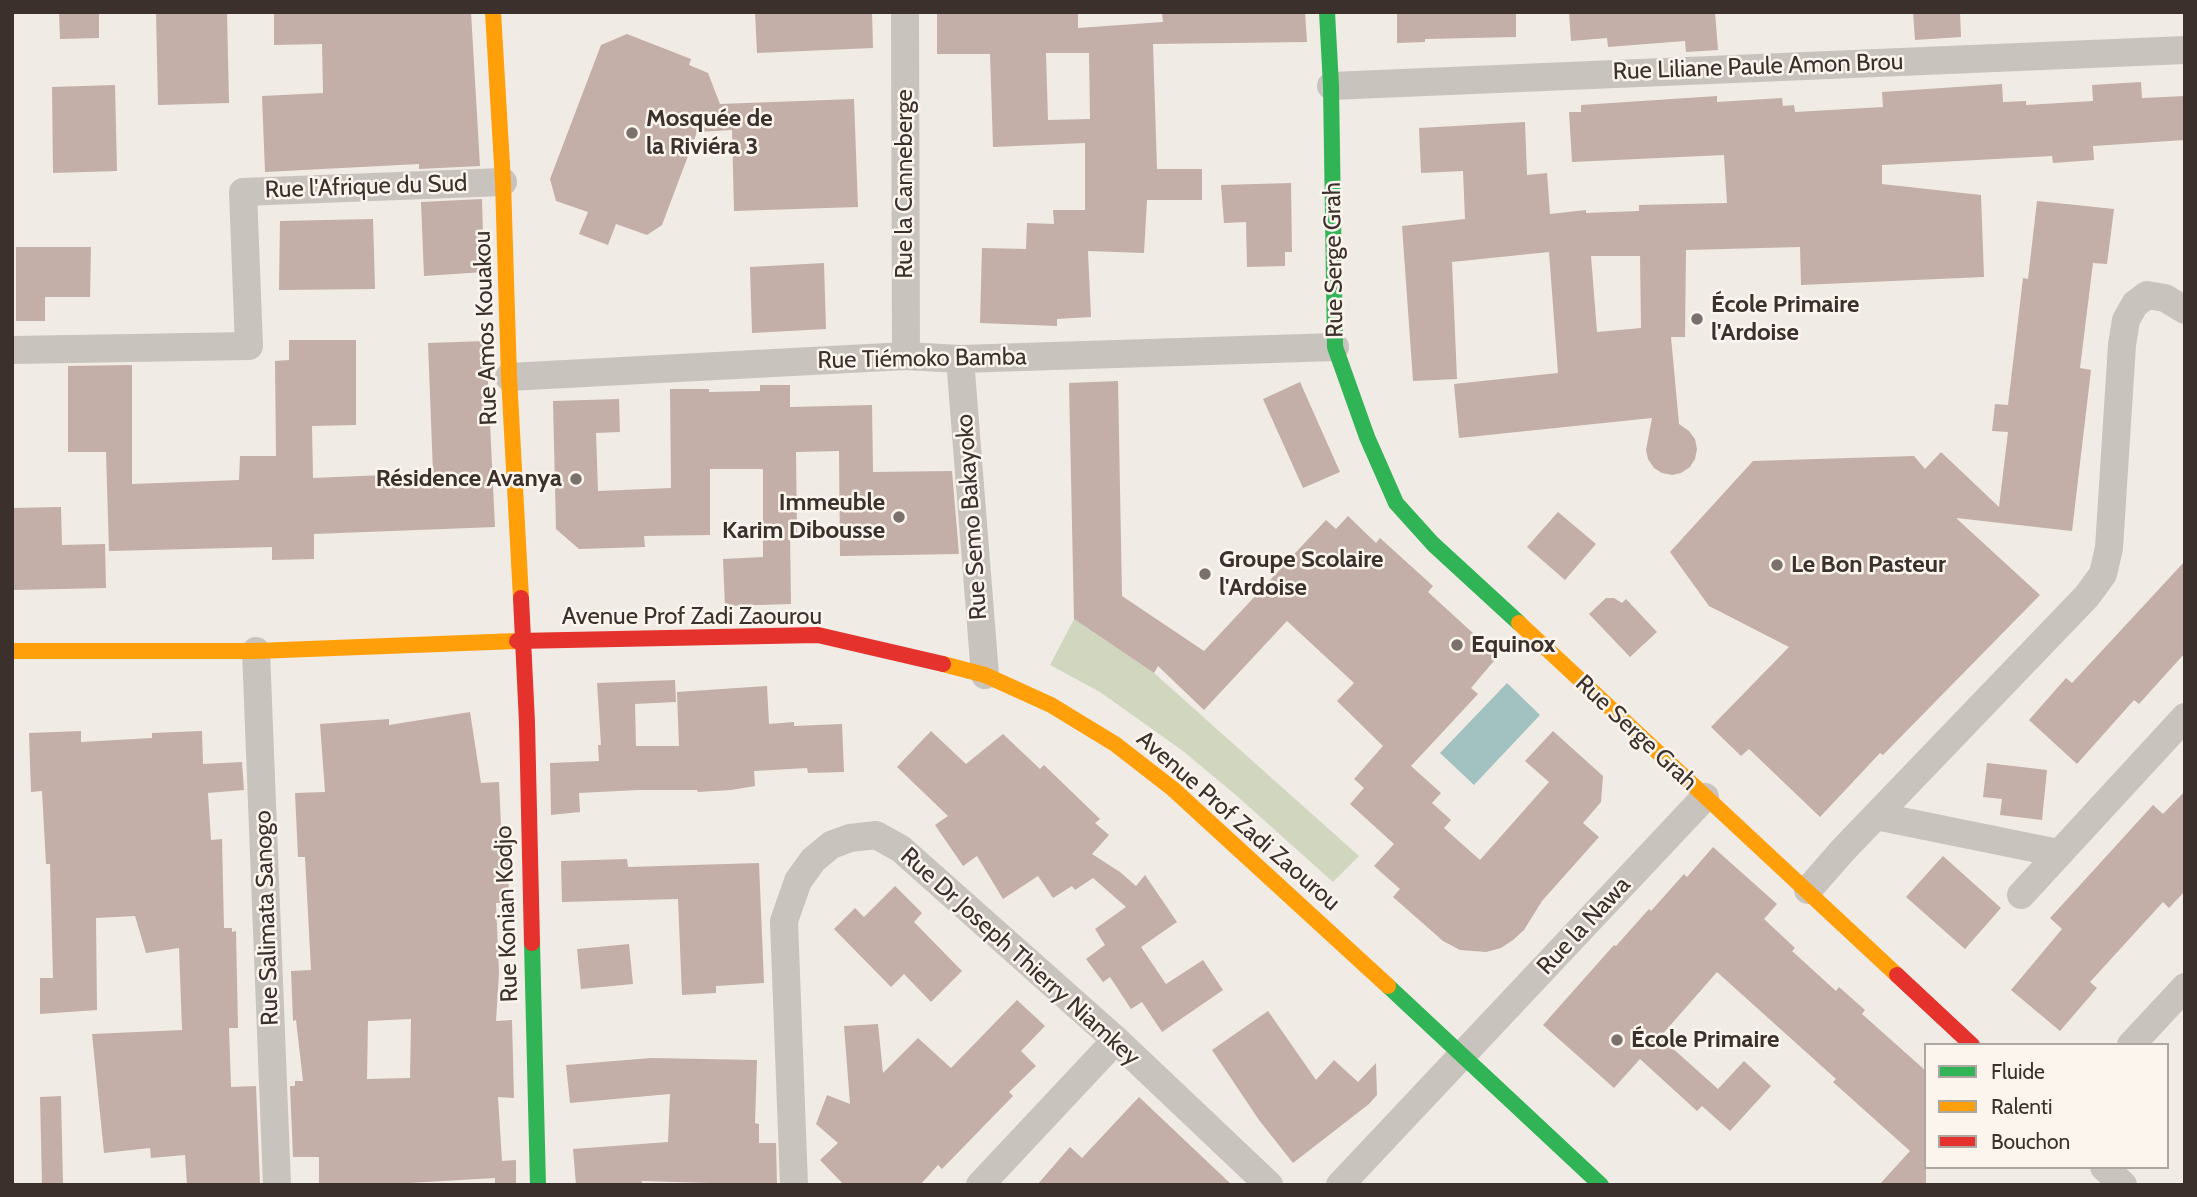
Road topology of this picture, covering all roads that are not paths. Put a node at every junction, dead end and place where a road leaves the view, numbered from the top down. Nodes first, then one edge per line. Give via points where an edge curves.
1 (493, 12) edge
2 (905, 12) edge
3 (1327, 12) edge
4 (2185, 50) edge
5 (1331, 86) junction
6 (503, 183) junction
7 (2185, 310) edge
8 (1335, 347) junction
9 (12, 350) edge
10 (906, 356) junction
11 (960, 359) junction
12 (509, 377) junction
13 (523, 641) junction
14 (12, 651) edge
15 (256, 651) junction
16 (985, 675) junction
17 (2185, 717) edge
18 (1705, 797) junction
19 (1876, 816) junction
20 (2058, 853) junction
21 (1808, 890) junction
22 (2021, 895) dead end
23 (2185, 987) edge
24 (1116, 1040) junction
25 (1970, 1043) edge
26 (2134, 1043) edge
27 (1462, 1054) junction
28 (2106, 1169) edge
29 (276, 1185) edge
30 (538, 1185) edge
31 (794, 1185) edge
32 (980, 1185) edge
33 (1269, 1185) edge
34 (1340, 1185) edge
35 (1601, 1185) edge
36 (2123, 1185) edge

1 - 6 street, Rue Amos Kouakou
2 - 10 street, Rue la Canneberge
3 - 5 street, Rue Serge Grah
4 - 5 street, Rue Liliane Paule Amon Brou
5 - 8 street, Rue Serge Grah
6 - 9 street, Rue l'Afrique du Sud via 243,192 250,346
6 - 12 street, Rue Amos Kouakou
7 - 19 street via 2165,298 2147,295 2126,320 2109,548 2103,574
8 - 11 street, Rue Tiémoko Bamba
8 - 18 street, Rue Serge Grah via 1396,503 1433,544
10 - 11 street, Rue Tiémoko Bamba
10 - 12 street, Rue Tiémoko Bamba
11 - 16 street, Rue Semo Bakayoko
12 - 13 street, Rue Amos Kouakou
13 - 15 street, Avenue Prof Zadi Zaourou
13 - 16 street, Avenue Prof Zadi Zaourou via 818,635
13 - 30 street, Rue Konian Kodjo
14 - 15 street, Avenue Prof Zadi Zaourou
15 - 29 street, Rue Salimata Sanogo
16 - 27 street, Avenue Prof Zadi Zaourou via 1051,705 1115,744 1173,789
17 - 20 street
18 - 21 street, Rue Serge Grah
18 - 27 street, Rue la Nawa
19 - 20 street
19 - 21 street
20 - 22 street
21 - 25 street, Rue Serge Grah
23 - 26 street
24 - 31 street, Rue Dr Joseph Thierry Niamkey via 901,849 876,835 831,845 798,881 784,921
24 - 32 street
24 - 33 street, Rue Dr Joseph Thierry Niamkey
27 - 34 street, Rue la Nawa
27 - 35 street, Avenue Prof Zadi Zaourou
28 - 36 street

